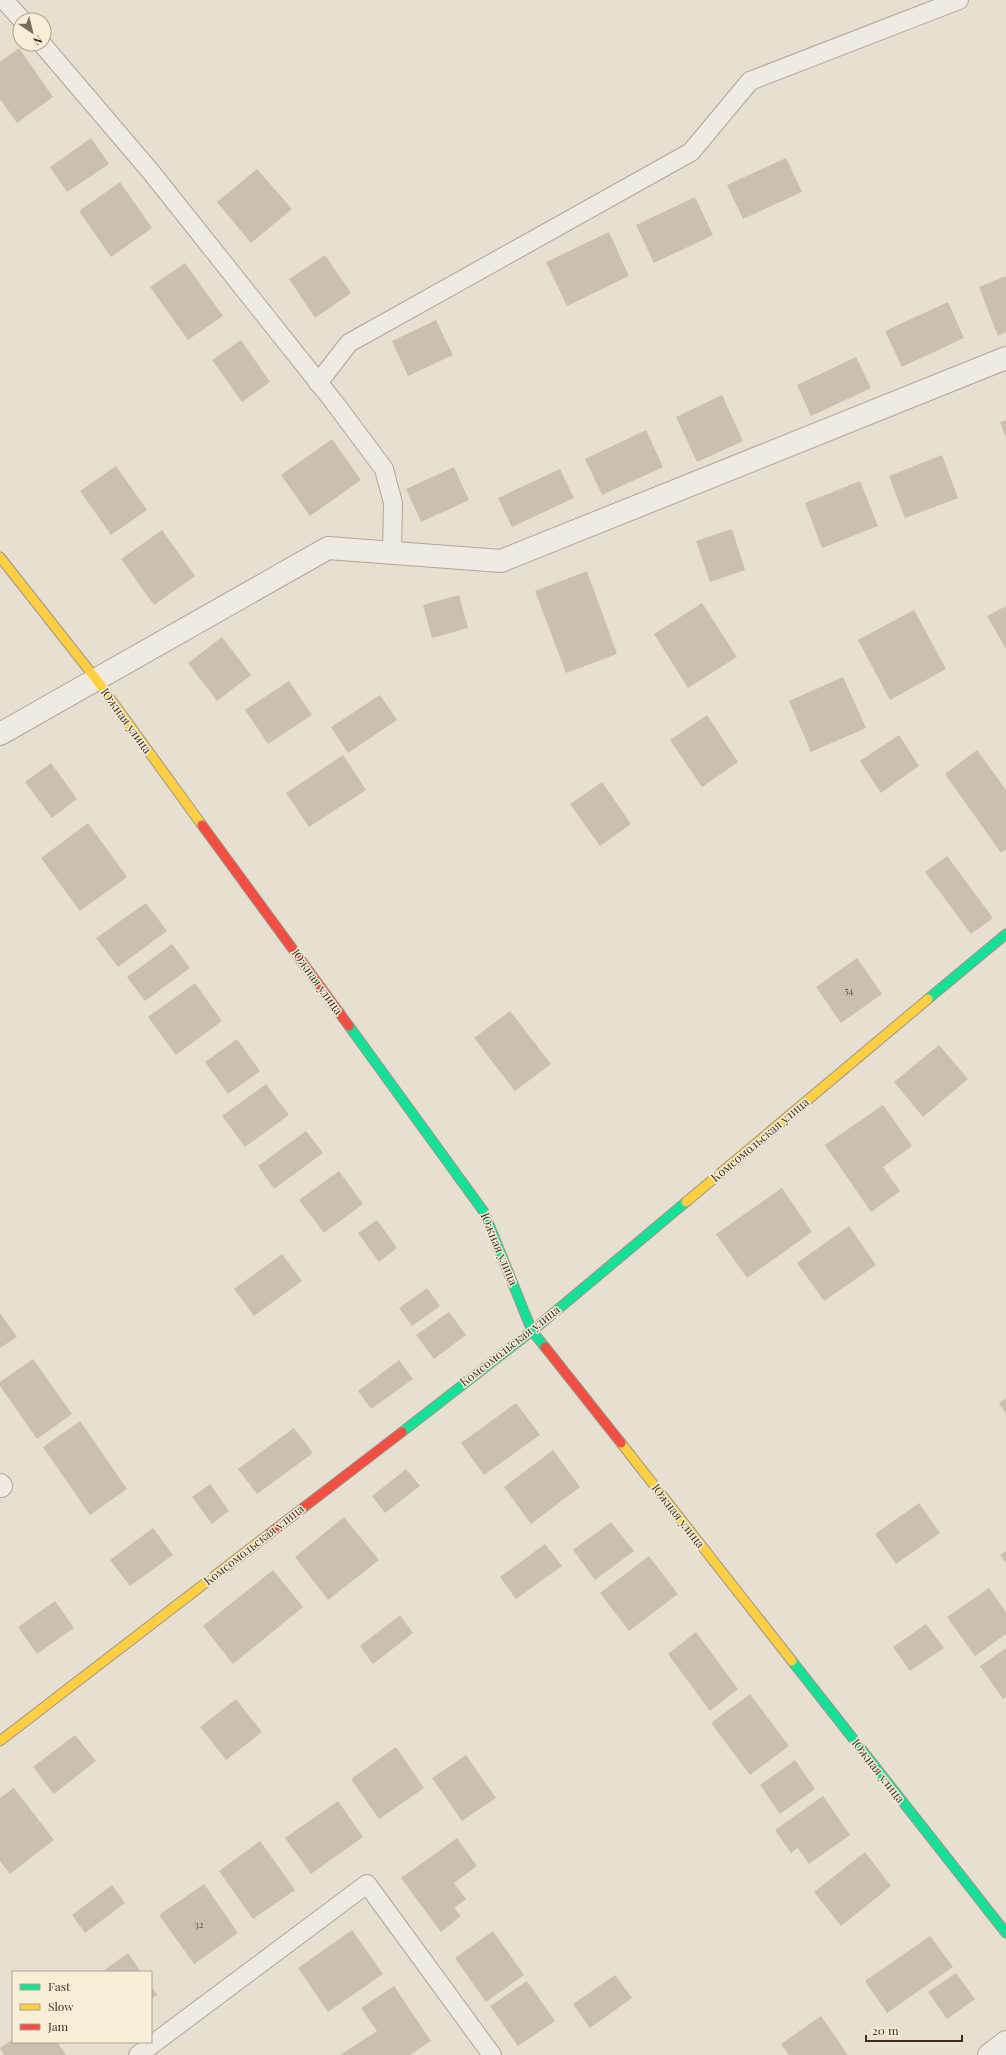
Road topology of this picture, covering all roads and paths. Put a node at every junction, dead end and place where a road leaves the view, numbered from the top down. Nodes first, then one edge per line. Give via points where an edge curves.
1 (4, 0) edge
2 (959, 0) edge
3 (15, 12) edge
4 (49, 52) edge
5 (1006, 358) edge
6 (318, 383) junction
7 (392, 552) junction
8 (0, 557) edge
9 (96, 680) junction
10 (0, 734) edge
11 (1006, 934) edge
12 (532, 1331) junction
13 (0, 1741) edge
14 (1006, 1933) edge
15 (1006, 2042) edge
16 (138, 2055) edge
17 (492, 2055) edge
18 (989, 2055) edge

1 - 3 lane
2 - 6 lane via 750,81 691,152 349,343
4 - 6 lane via 151,172
5 - 7 street via 501,561
6 - 7 lane via 384,469 393,503
7 - 9 street via 328,548
8 - 9 street, Южная улица
9 - 10 street
9 - 12 street, Южная улица via 484,1212
11 - 12 street, Комсомольская улица
12 - 13 street, Комсомольская улица
12 - 14 street, Южная улица
15 - 18 street
16 - 17 lane via 367,1884

